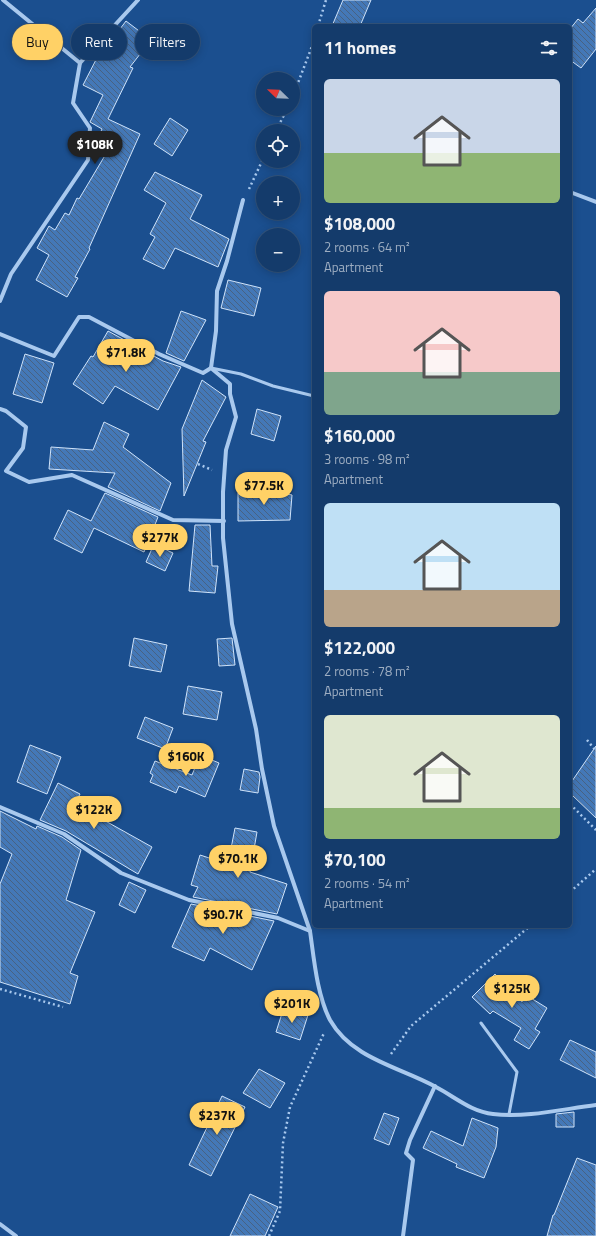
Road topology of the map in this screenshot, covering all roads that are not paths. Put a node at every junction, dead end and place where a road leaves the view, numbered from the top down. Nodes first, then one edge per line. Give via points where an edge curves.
1 (3, 0) edge
2 (138, 0) edge
3 (80, 63) junction
4 (572, 193) edge
5 (243, 200) road end
6 (596, 202) edge
7 (0, 301) edge
8 (0, 334) edge
9 (211, 368) junction
10 (312, 396) edge
11 (0, 409) edge
12 (224, 521) junction
13 (0, 807) edge
14 (310, 931) junction
15 (481, 1023) dead end
16 (435, 1086) junction
17 (596, 1105) edge
18 (509, 1114) junction
19 (0, 1224) edge
20 (16, 1236) edge
21 (403, 1236) edge

1 - 3 street
2 - 3 street
3 - 7 street via 73,103 90,128 88,160 11,274
4 - 6 street
5 - 9 street via 217,291 216,331
8 - 9 street via 54,356 79,317 89,317 159,354 203,373
9 - 10 lane via 241,374 273,386
9 - 12 street via 230,384 236,417 226,450
11 - 12 street via 26,426 23,448 6,472 29,482 72,475 173,520
12 - 14 street via 223,538 232,624 256,729 266,792 281,849
13 - 14 street via 64,834 121,873 189,900 278,918
14 - 16 street via 319,986 330,1020 342,1036 360,1052
15 - 18 lane via 517,1072
16 - 18 street via 472,1108 493,1114
16 - 21 street via 406,1153 413,1160
17 - 18 street
19 - 20 street

